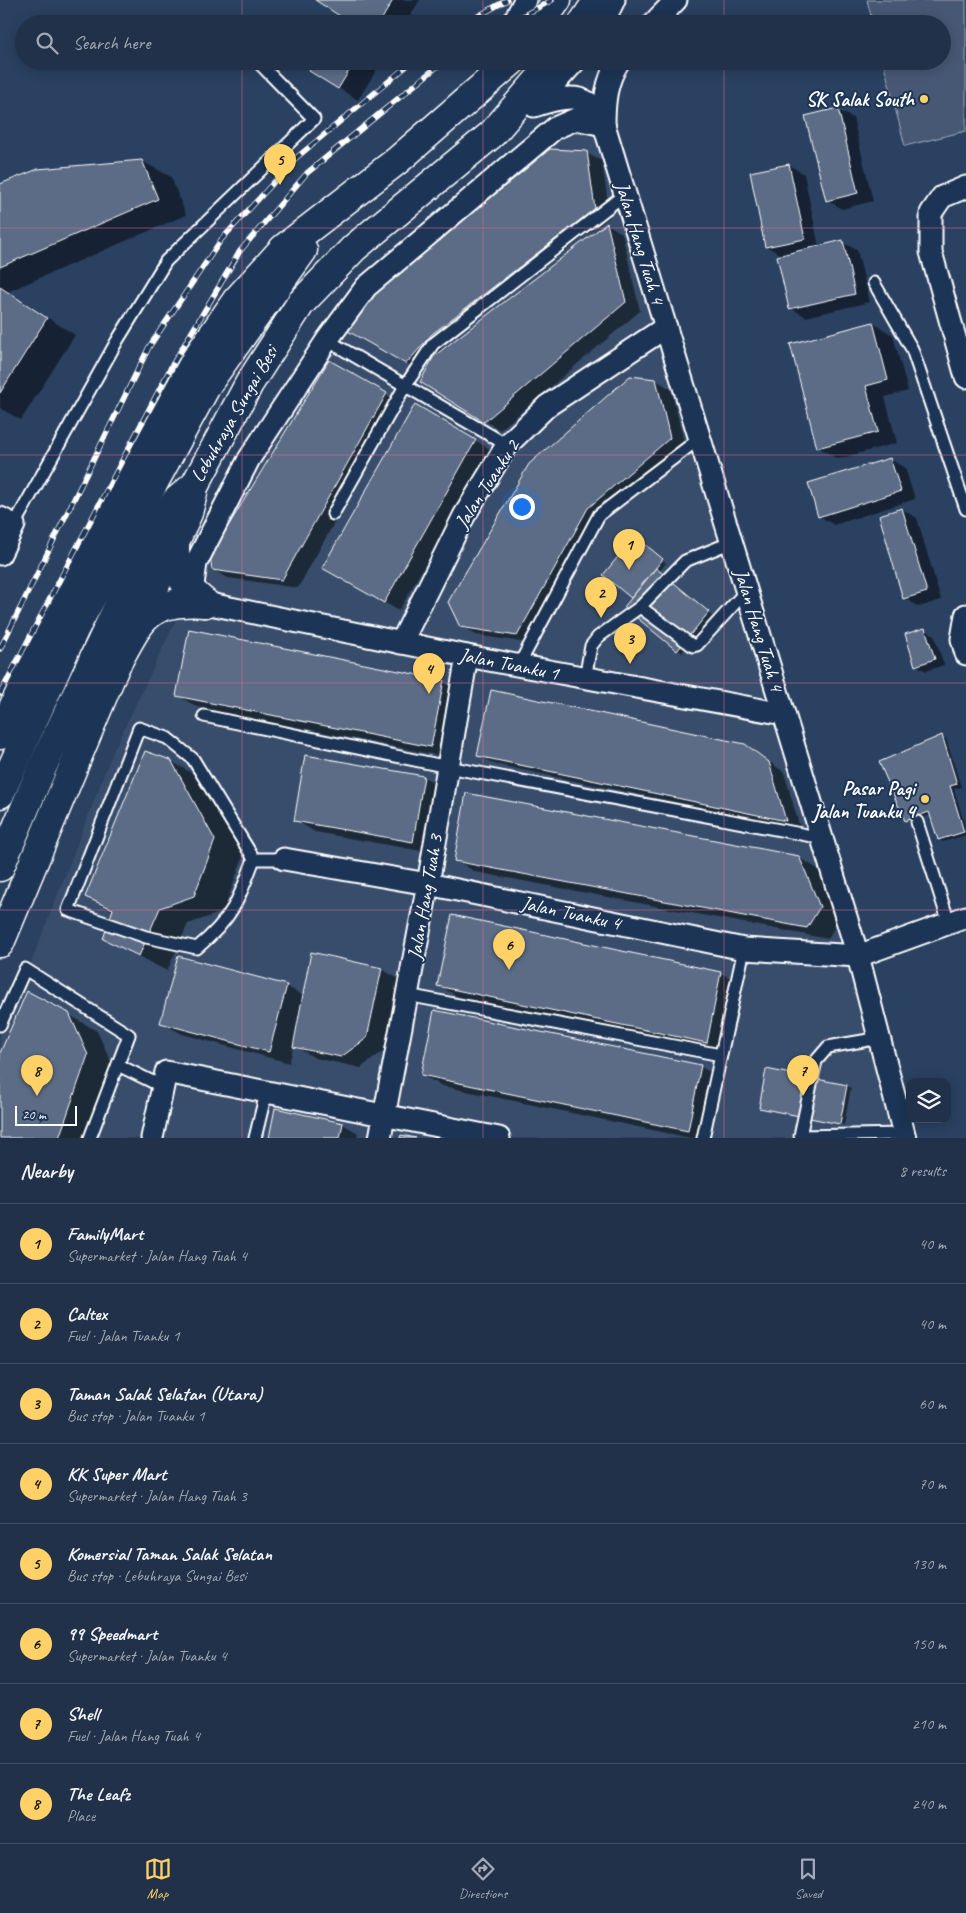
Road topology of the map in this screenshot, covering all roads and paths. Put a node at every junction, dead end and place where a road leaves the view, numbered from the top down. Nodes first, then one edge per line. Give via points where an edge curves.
1 (525, 0) edge
2 (557, 0) edge
3 (598, 0) edge
4 (614, 0) edge
5 (676, 0) edge
6 (518, 15) edge
7 (546, 15) edge
8 (588, 15) edge
9 (606, 15) edge
10 (662, 15) edge
11 (266, 70) edge
12 (489, 70) edge
13 (502, 70) edge
14 (547, 70) edge
15 (567, 70) edge
16 (614, 70) edge
17 (477, 94) junction
18 (534, 106) junction
19 (604, 125) junction
20 (492, 134) junction
21 (966, 187) edge
22 (625, 194) junction
23 (332, 210) junction
24 (874, 283) dead end
25 (666, 328) junction
26 (327, 340) junction
27 (966, 377) edge
28 (406, 386) junction
29 (700, 438) junction
30 (507, 445) junction
31 (195, 485) junction
32 (966, 509) edge
33 (333, 514) dead end
34 (7, 521) edge
35 (175, 539) junction
36 (732, 542) junction
37 (0, 554) edge
38 (746, 590) junction
39 (199, 598) junction
40 (640, 607) junction
41 (966, 615) edge
42 (137, 627) junction
43 (401, 643) junction
44 (966, 654) edge
45 (467, 656) junction
46 (519, 665) junction
47 (585, 678) junction
48 (784, 714) junction
49 (204, 716) dead end
50 (0, 735) edge
51 (448, 768) junction
52 (0, 794) edge
53 (917, 822) dead end
54 (822, 838) junction
55 (254, 859) junction
56 (284, 859) joint
57 (0, 867) edge
58 (428, 884) junction
59 (958, 920) edge
60 (0, 943) edge
61 (744, 949) junction
62 (858, 956) junction
63 (407, 995) junction
64 (0, 1025) edge
65 (880, 1038) junction
66 (721, 1055) junction
67 (118, 1065) junction
68 (163, 1087) junction
69 (266, 1093) junction
70 (385, 1116) junction
71 (905, 1136) edge
72 (486, 1137) edge
73 (800, 1137) edge
74 (90, 1138) edge
75 (152, 1138) edge
76 (256, 1138) edge
77 (380, 1138) edge
78 (703, 1138) edge

1 - 6 street
2 - 7 highway
3 - 8 highway
4 - 9 street
5 - 10 street
11 - 34 lane via 314,119 166,261
12 - 17 street
13 - 17 highway
14 - 20 highway, Lebuhraya Sungai Besi
15 - 18 street
16 - 19 street via 604,104
17 - 23 highway
18 - 19 street via 558,98 578,99 597,109
18 - 20 street
19 - 22 street, Jalan Hang Tuah 4
19 - 26 street via 576,119 555,128 366,287
20 - 31 highway, Lebuhraya Sungai Besi via 354,248 301,303 249,384
21 - 27 street via 942,197 930,213 931,252
22 - 25 street, Jalan Hang Tuah 4
22 - 28 lane via 433,344
23 - 50 highway via 284,248 236,301 196,360 57,615
23 - 52 highway via 208,383 75,628
24 - 32 lane via 912,349
25 - 29 street, Jalan Hang Tuah 4
25 - 30 street, Jalan Tuanku 2 via 547,406
26 - 28 lane
26 - 39 street via 249,458 196,563
28 - 30 lane
28 - 33 lane
29 - 36 street, Jalan Hang Tuah 4
29 - 46 lane via 599,515
30 - 43 street, Jalan Tuanku 2 via 464,516
31 - 35 highway via 188,514
31 - 57 highway, Lebuhraya Sungai Besi via 176,501 161,522 125,592 42,768
34 - 37 street
35 - 39 highway via 174,561 181,577
35 - 42 highway
36 - 38 street, Jalan Hang Tuah 4
36 - 40 lane via 685,561
38 - 40 lane via 693,646
38 - 48 street, Jalan Hang Tuah 4
39 - 42 highway via 164,604 150,612
39 - 43 street, Jalan Tuanku 1
40 - 47 lane via 598,637 591,646
41 - 44 street via 962,639
42 - 60 highway via 115,667
43 - 45 street, Jalan Tuanku 1
45 - 46 street, Jalan Tuanku 1
45 - 51 street, Jalan Hang Tuah 3
46 - 47 street, Jalan Tuanku 1
47 - 48 street, Jalan Tuanku 1
48 - 54 street, Jalan Hang Tuah 4
49 - 51 lane
51 - 54 lane
51 - 58 street, Jalan Hang Tuah 3
53 - 59 lane
54 - 62 street, Jalan Hang Tuah 4
55 - 55 lane via 193,760 167,738 140,728 68,910 146,937 198,948 217,931 239,901
55 - 56 lane
56 - 58 street, Jalan Tuanku 4
58 - 61 street, Jalan Tuanku 4
58 - 63 street, Jalan Hang Tuah 3
59 - 62 street
61 - 62 street, Jalan Tuanku 4
61 - 66 lane
62 - 65 street, Jalan Hang Tuah 4
63 - 66 lane
63 - 70 street, Jalan Hang Tuah 3
64 - 67 lane via 25,969 129,1035
65 - 71 street, Jalan Hang Tuah 4
65 - 73 lane via 828,1046 816,1061
66 - 78 lane
67 - 68 lane
67 - 74 lane
68 - 69 street via 166,1072
68 - 75 street
69 - 70 street
69 - 76 lane
70 - 72 street
70 - 77 street, Jalan Hang Tuah 3
71 - 73 lane

